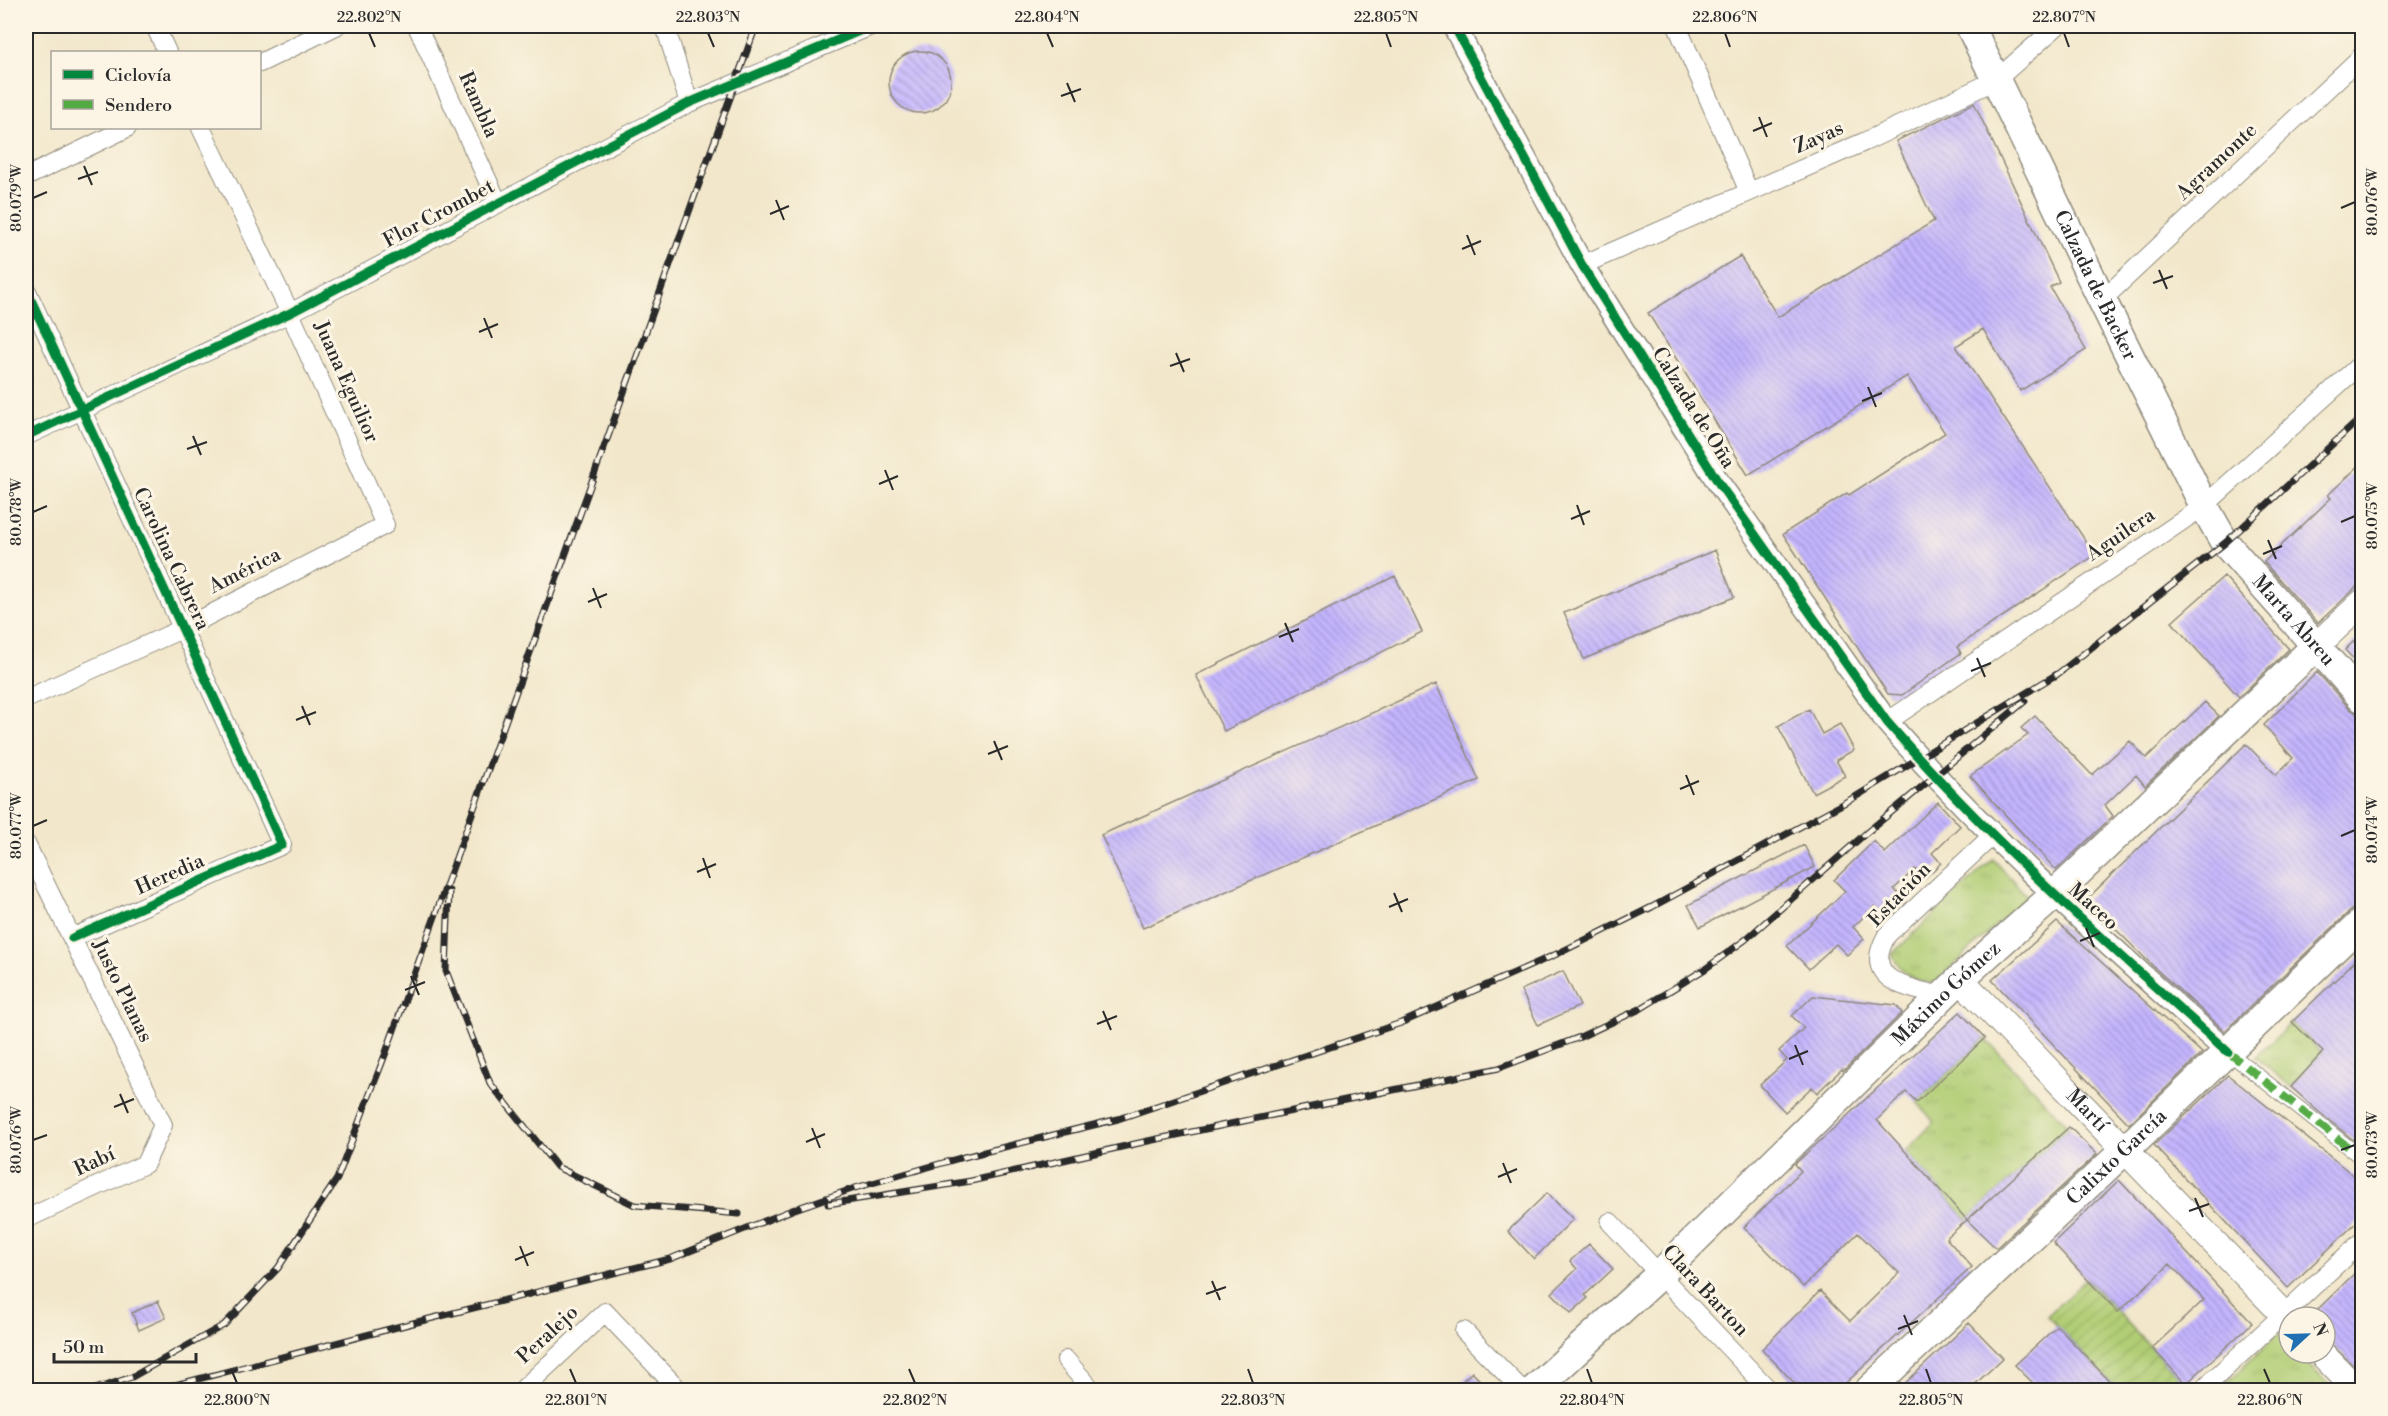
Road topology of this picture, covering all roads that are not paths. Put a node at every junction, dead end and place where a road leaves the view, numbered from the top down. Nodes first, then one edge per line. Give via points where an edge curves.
1 (155, 26) edge
2 (336, 26) edge
3 (417, 26) edge
4 (665, 26) edge
5 (871, 26) edge
6 (1454, 26) edge
7 (1677, 26) edge
8 (1970, 26) edge
9 (2057, 26) edge
10 (167, 51) edge
11 (2362, 56) edge
12 (261, 63) edge
13 (1996, 80) junction
14 (689, 104) junction
15 (125, 129) edge
16 (201, 129) edge
17 (26, 177) edge
18 (1749, 192) junction
19 (498, 203) junction
20 (1582, 265) junction
21 (26, 289) edge
22 (2102, 300) junction
23 (290, 313) junction
24 (2362, 363) edge
25 (81, 409) junction
26 (26, 436) edge
27 (2204, 506) junction
28 (385, 525) joint
29 (2225, 543) joint
30 (2362, 603) edge
31 (184, 628) junction
32 (2315, 647) junction
33 (2362, 698) edge
34 (26, 699) edge
35 (1887, 722) junction
36 (1942, 782) joint
37 (1993, 835) junction
38 (26, 844) edge
39 (282, 845) joint
40 (2053, 896) junction
41 (2362, 922) edge
42 (72, 938) junction
43 (1905, 987) junction
44 (1952, 988) junction
45 (1920, 1019) junction
46 (2228, 1052) junction
47 (163, 1125) joint
48 (2126, 1149) junction
49 (2362, 1158) edge
50 (26, 1219) edge
51 (1610, 1222) dead end
52 (2362, 1241) edge
53 (1659, 1275) junction
54 (2297, 1305) edge
55 (2277, 1307) edge
56 (2277, 1324) edge
57 (1464, 1331) dead end
58 (1066, 1360) dead end
59 (2333, 1365) edge
60 (522, 1390) edge
61 (679, 1390) edge
62 (1092, 1390) edge
63 (1522, 1390) edge
64 (1534, 1390) edge
65 (1769, 1390) edge
66 (1869, 1390) edge
67 (2202, 1390) edge
68 (2357, 1390) edge

1 - 10 street
2 - 12 street
3 - 19 street, Rambla
4 - 14 street
5 - 14 street, Flor Crombet
6 - 20 street, Calzada de Oña
7 - 18 street
8 - 13 main road, Calzada de Backer
9 - 13 street, Zayas
11 - 22 street, Agramonte
13 - 18 street, Zayas
13 - 22 main road, Calzada de Backer
14 - 19 street, Flor Crombet
15 - 17 street
16 - 23 street, Juana Eguilior
18 - 20 street, Zayas
19 - 23 street, Flor Crombet
20 - 35 street, Calzada de Oña via 1720,485
21 - 25 street, Carolina Cabrera
22 - 27 main road, Calzada de Backer
23 - 25 street, Flor Crombet
23 - 28 street, Juana Eguilior
24 - 27 street, Aguilera
25 - 26 street, Flor Crombet
25 - 31 street, Carolina Cabrera
27 - 29 main road, Calzada de Backer
27 - 35 street, Aguilera
28 - 31 street, América
29 - 32 main road, Marta Abreu
30 - 32 main road, Máximo Gómez
31 - 34 street, América
31 - 39 street, Carolina Cabrera
32 - 33 main road, Marta Abreu
32 - 40 main road, Máximo Gómez
35 - 36 street, Calzada de Oña
36 - 37 street, Maceo
37 - 40 street, Maceo
37 - 43 street, Estación via 1887,935 1879,950 1881,966 1889,980
38 - 42 street, Justo Planas
39 - 42 street, Heredia
40 - 44 main road, Máximo Gómez
40 - 46 street, Maceo
41 - 46 main road, Calixto García
42 - 47 street, Justo Planas
43 - 44 street, Estación
43 - 45 street via 1919,1005
44 - 45 main road, Máximo Gómez
44 - 48 main road, Martí via 1985,1004
45 - 53 main road, Máximo Gómez
46 - 48 main road, Calixto García
46 - 49 street, Maceo
47 - 50 street, Rabí via 145,1164
48 - 55 main road, Martí
48 - 66 main road, Calixto García
51 - 53 street, Clara Barton
52 - 54 street
53 - 64 main road, Máximo Gómez
53 - 65 street, Clara Barton
56 - 67 street
57 - 63 street
58 - 62 street
59 - 68 main road
60 - 61 street, Peralejo via 605,1312

